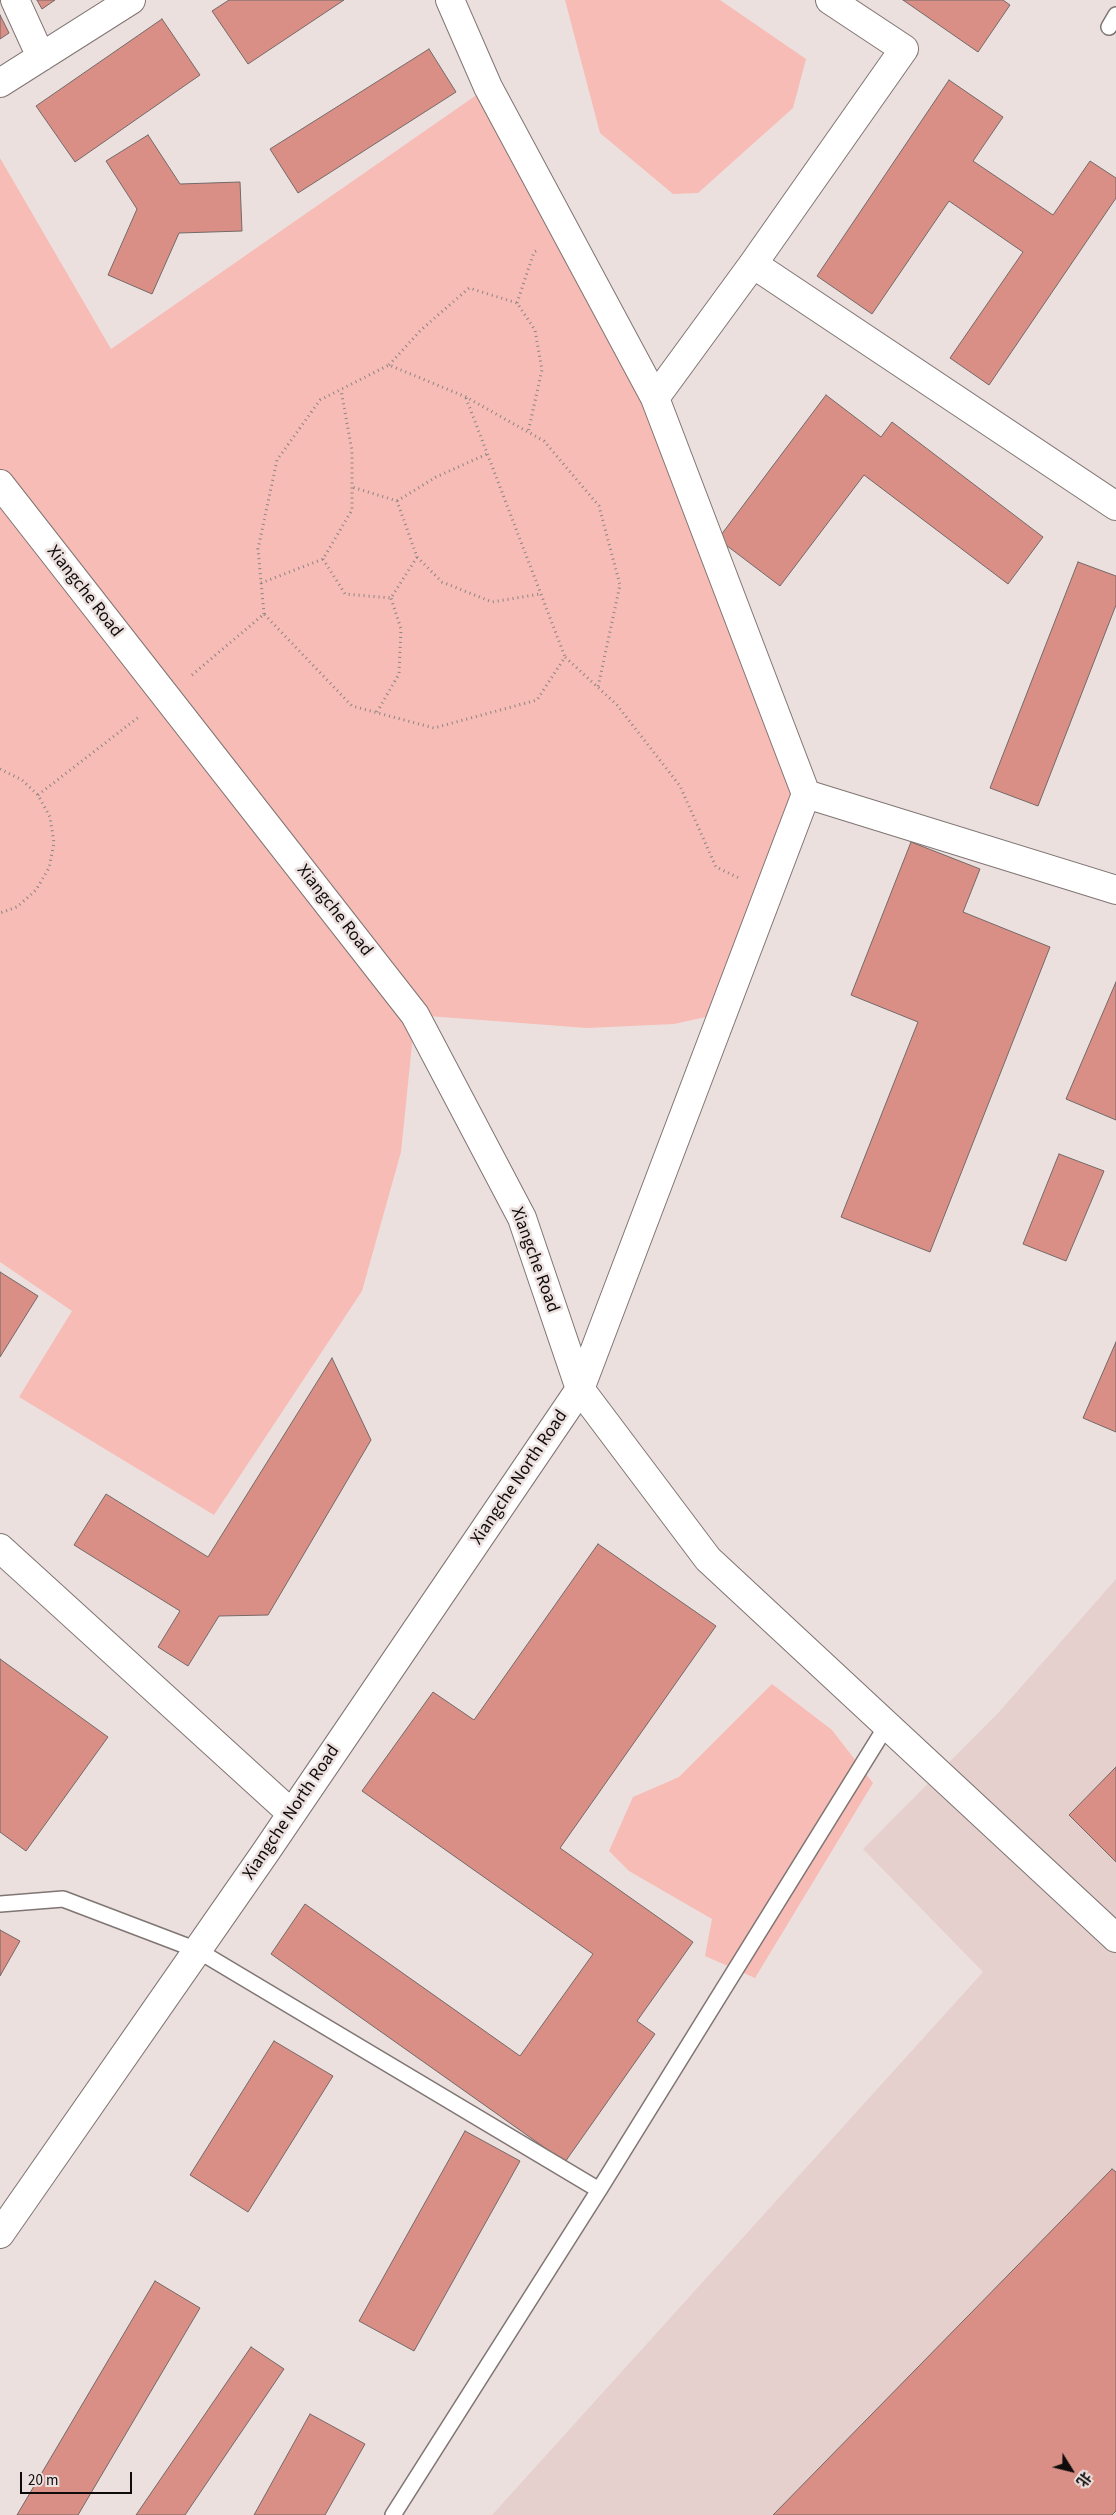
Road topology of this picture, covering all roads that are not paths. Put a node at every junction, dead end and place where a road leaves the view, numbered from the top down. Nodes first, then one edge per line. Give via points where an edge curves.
1 (15, 0) edge
2 (131, 0) edge
3 (450, 0) edge
4 (830, 0) edge
5 (41, 57) junction
6 (0, 83) edge
7 (753, 264) junction
8 (655, 398) junction
9 (0, 484) edge
10 (1116, 506) edge
11 (806, 794) junction
12 (1116, 890) edge
13 (580, 1389) junction
14 (0, 1548) edge
15 (887, 1725) junction
16 (291, 1813) junction
17 (0, 1904) edge
18 (1116, 1938) edge
19 (197, 1950) junction
20 (599, 2190) junction
21 (0, 2234) edge
22 (393, 2515) edge

1 - 5 street
2 - 5 street
3 - 8 street via 488,87
4 - 7 street via 904,49
5 - 6 street
7 - 8 street
7 - 10 street
8 - 11 street
9 - 13 street, Xiangche Road via 414,1014 522,1218
11 - 12 street
11 - 13 street, Xiangche North Road
13 - 15 street, Xiangche Road via 708,1559
13 - 16 street, Xiangche North Road
14 - 16 street
15 - 18 street, Xiangche Road
15 - 20 lane
16 - 19 street, Xiangche North Road
17 - 19 lane via 63,1899
19 - 20 lane
19 - 21 street, Xiangche North Road
20 - 22 lane

